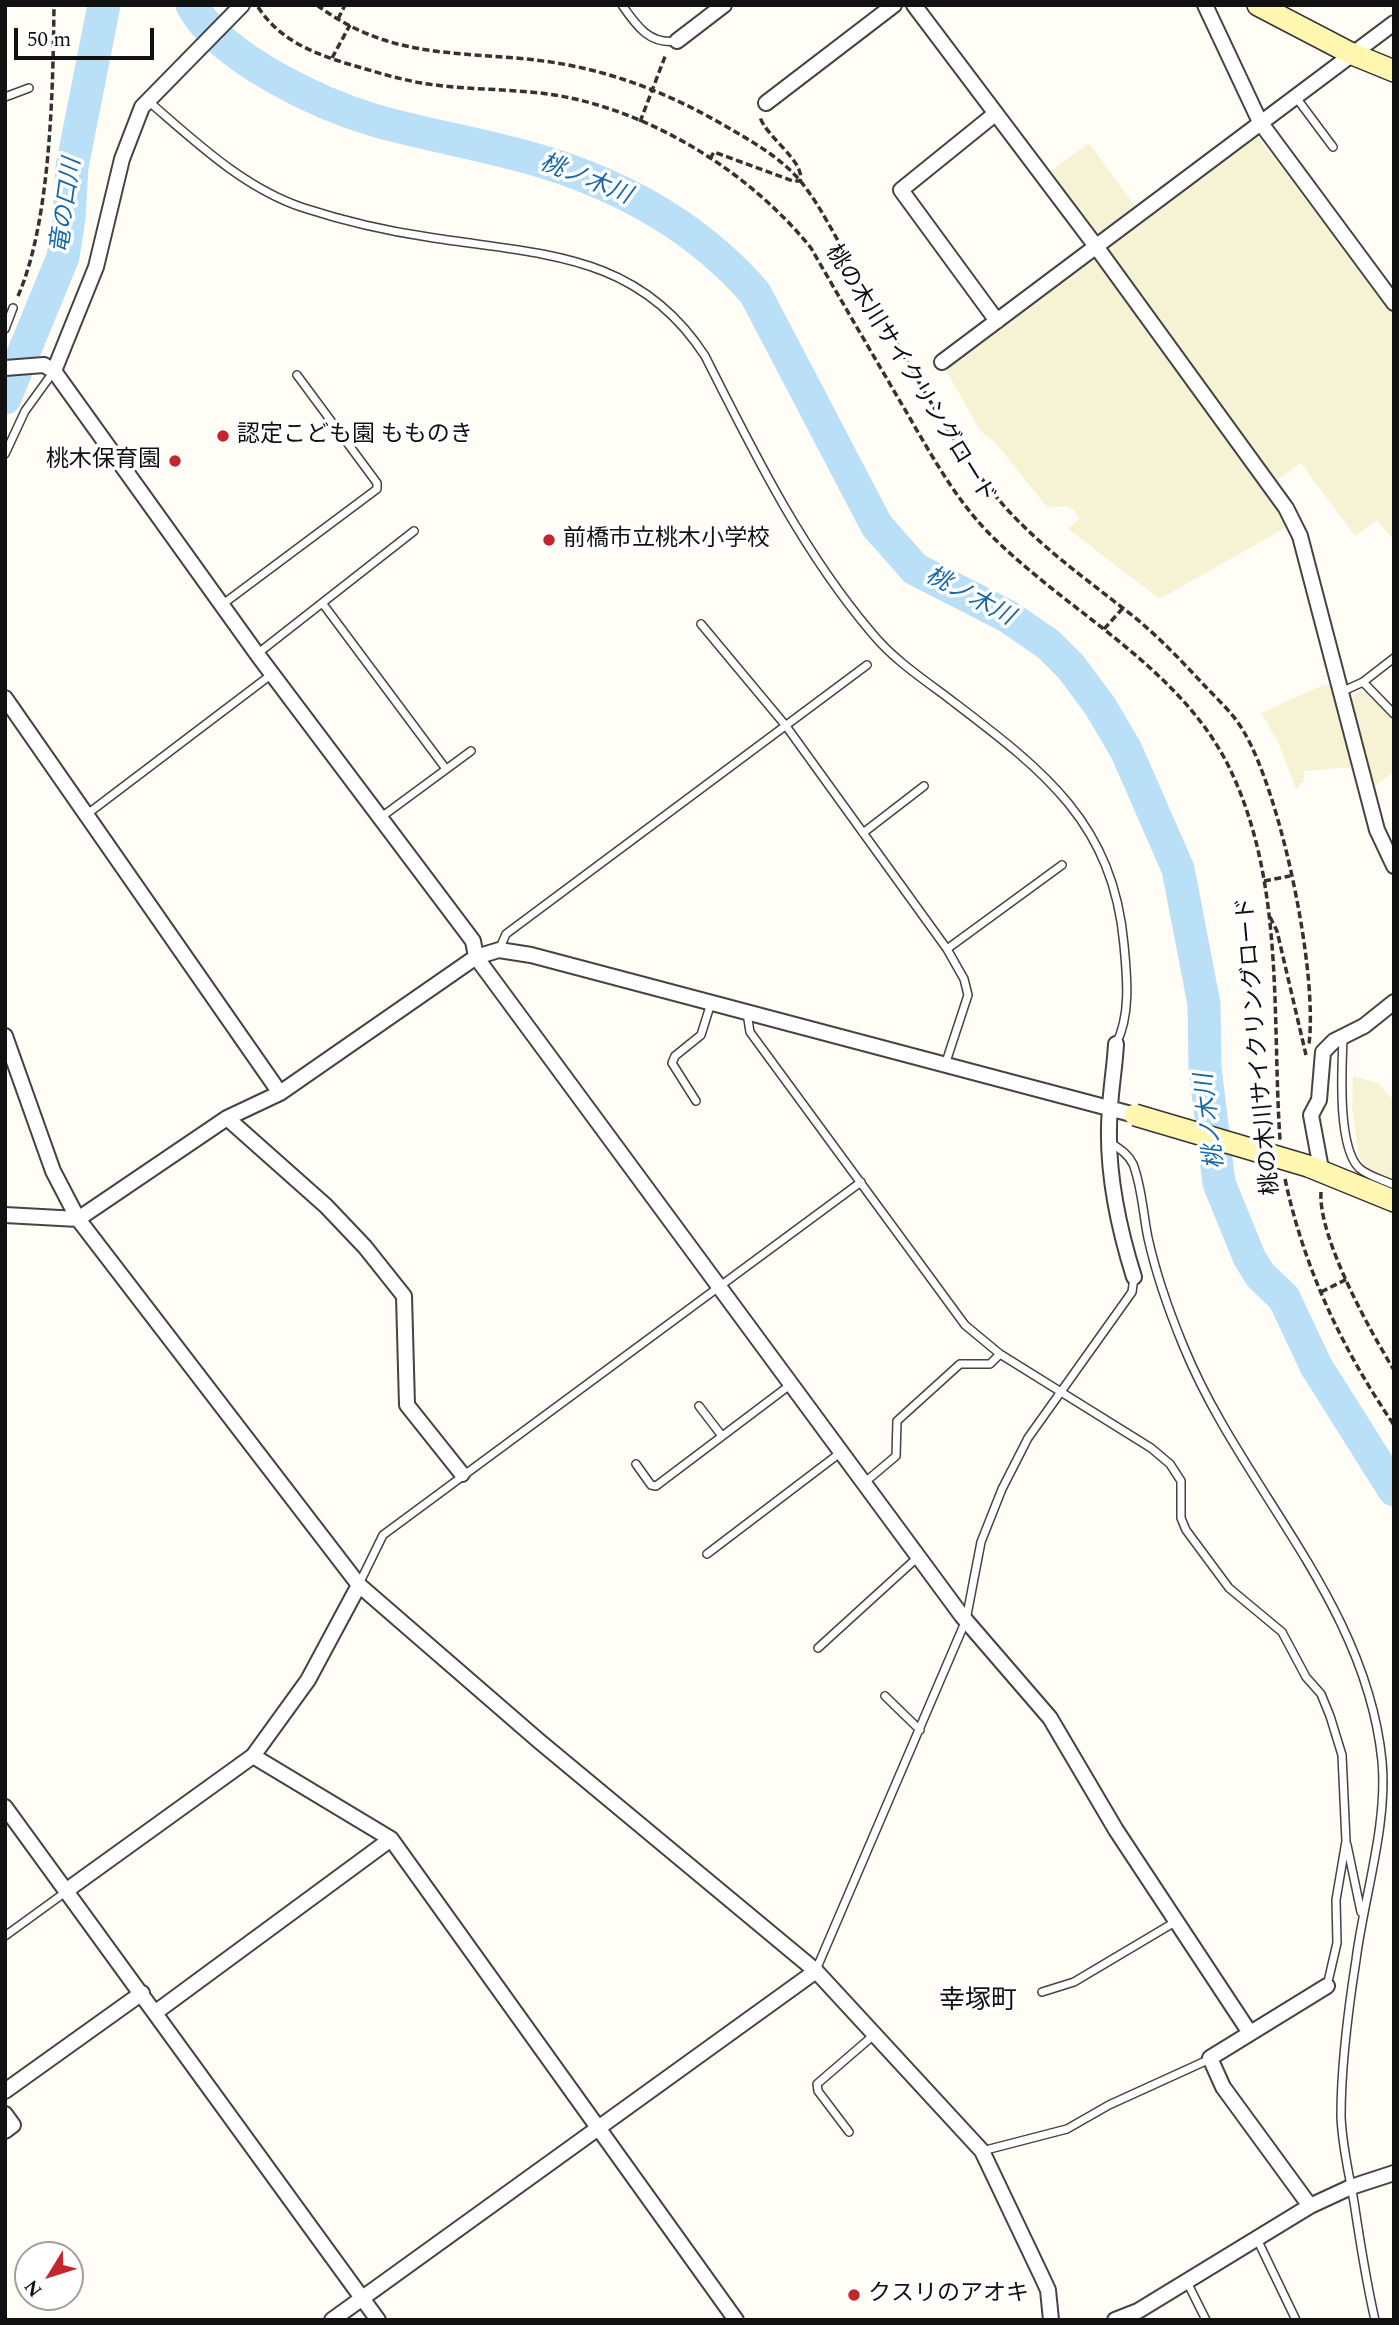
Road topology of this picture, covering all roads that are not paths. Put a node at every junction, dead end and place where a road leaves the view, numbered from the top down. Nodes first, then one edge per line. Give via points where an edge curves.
1 (242, 5) edge
2 (622, 5) edge
3 (724, 5) edge
4 (894, 5) edge
5 (914, 5) edge
6 (1205, 5) edge
7 (1258, 5) edge
8 (1394, 23) edge
9 (677, 41) joint
10 (1350, 53) junction
11 (1394, 71) edge
12 (29, 88) dead end
13 (1295, 96) junction
14 (5, 97) edge
15 (150, 97) junction
16 (766, 103) road end
17 (995, 114) junction
18 (1260, 122) junction
19 (1332, 147) dead end
20 (1095, 245) junction
21 (1394, 303) edge
22 (13, 308) road end
23 (997, 321) junction
24 (5, 329) edge
25 (942, 362) dead end
26 (5, 368) edge
27 (49, 368) junction
28 (297, 375) dead end
29 (5, 454) edge
30 (414, 531) dead end
31 (223, 604) junction
32 (323, 604) junction
33 (701, 624) dead end
34 (257, 654) junction
35 (1394, 658) edge
36 (867, 665) dead end
37 (272, 674) junction
38 (1363, 682) junction
39 (1341, 692) junction
40 (5, 698) edge
41 (1394, 714) edge
42 (786, 726) junction
43 (471, 751) dead end
44 (446, 769) junction
45 (924, 786) dead end
46 (86, 816) junction
47 (380, 818) junction
48 (863, 833) junction
49 (1062, 865) dead end
50 (1394, 866) edge
51 (947, 949) junction
52 (499, 950) junction
53 (476, 957) junction
54 (1394, 1002) edge
55 (711, 1003) junction
56 (747, 1013) junction
57 (5, 1036) edge
58 (1343, 1037) junction
59 (1116, 1044) joint
60 (945, 1066) junction
61 (281, 1093) junction
62 (696, 1101) dead end
63 (1110, 1109) junction
64 (1135, 1115) joint
65 (227, 1118) junction
66 (1111, 1143) junction
67 (1318, 1173) junction
68 (861, 1182) junction
69 (1394, 1185) edge
70 (1394, 1201) edge
71 (5, 1215) edge
72 (78, 1219) junction
73 (1134, 1277) joint
74 (718, 1289) junction
75 (1000, 1354) junction
76 (790, 1385) junction
77 (1060, 1390) junction
78 (699, 1406) dead end
79 (722, 1436) junction
80 (840, 1453) junction
81 (636, 1464) dead end
82 (462, 1474) junction
83 (863, 1483) junction
84 (707, 1554) dead end
85 (918, 1557) junction
86 (359, 1585) junction
87 (966, 1620) junction
88 (818, 1648) dead end
89 (885, 1696) dead end
90 (920, 1730) junction
91 (253, 1756) junction
92 (5, 1807) edge
93 (391, 1839) junction
94 (1346, 1840) junction
95 (67, 1891) junction
96 (1363, 1918) junction
97 (1175, 1922) junction
98 (5, 1936) edge
99 (816, 1971) junction
100 (1327, 1986) joint
101 (1042, 1992) dead end
102 (142, 1993) junction
103 (156, 2012) junction
104 (1250, 2033) junction
105 (875, 2034) junction
106 (1210, 2058) junction
107 (5, 2091) edge
108 (5, 2114) edge
109 (597, 2126) junction
110 (5, 2131) edge
111 (849, 2132) dead end
112 (982, 2151) junction
113 (1394, 2173) edge
114 (1355, 2186) junction
115 (1310, 2206) junction
116 (1257, 2239) junction
117 (1187, 2282) junction
118 (362, 2297) junction
119 (332, 2320) edge
120 (378, 2320) edge
121 (736, 2320) edge
122 (1051, 2320) edge
123 (1115, 2320) edge
124 (1206, 2320) edge
125 (1296, 2320) edge
126 (1375, 2320) edge

1 - 15 street
2 - 9 lane via 645,34
3 - 9 street
4 - 16 street
5 - 17 street
6 - 18 street
7 - 10 street
8 - 10 street
10 - 11 street
10 - 13 street
12 - 14 lane
13 - 18 street
13 - 19 lane
15 - 27 street via 132,128 82,306
15 - 59 lane via 211,156 301,207 429,237 575,260 628,281 670,313 705,356 801,540 871,633 903,664 1027,757 1061,791 1089,829 1108,869 1122,930 1125,1014
17 - 20 street
17 - 23 street via 901,190
18 - 20 street
18 - 21 street
20 - 23 street
20 - 39 street via 1286,508 1300,537
22 - 24 lane
23 - 25 street
26 - 27 street
27 - 29 lane
27 - 31 street
28 - 31 lane via 377,489
30 - 32 lane
31 - 34 street
32 - 34 lane
32 - 44 lane
33 - 42 lane
34 - 37 street
35 - 38 lane
36 - 42 lane
37 - 46 lane
37 - 47 street
38 - 39 lane
38 - 41 lane
39 - 50 street via 1377,830
40 - 46 street
42 - 48 lane
42 - 52 lane via 506,934
43 - 44 lane
44 - 47 lane
45 - 48 lane
46 - 61 street
47 - 53 street via 473,941
48 - 51 lane
49 - 51 lane
51 - 60 lane via 968,995
52 - 53 street
52 - 55 street
53 - 61 street
53 - 74 street
54 - 58 street
55 - 56 street
55 - 62 lane via 701,1035 672,1063
56 - 60 street
56 - 68 lane via 750,1032
57 - 72 street via 53,1171
58 - 67 street via 1323,1052 1319,1101 1311,1115
58 - 69 lane via 1343,1102 1352,1153 1360,1169
59 - 63 street
60 - 63 street
61 - 65 street
63 - 64 street
63 - 66 street
64 - 67 street, bridge
65 - 72 street
65 - 82 street via 326,1206 404,1296 407,1405
66 - 73 street via 1116,1216
66 - 96 lane via 1124,1151 1135,1169 1152,1256 1199,1382 1240,1457 1334,1605 1363,1676 1382,1763 1380,1813
67 - 70 street
68 - 74 lane
68 - 75 lane via 965,1325
71 - 72 street
72 - 86 street
73 - 77 lane via 1132,1292
74 - 76 street
74 - 82 lane
75 - 77 lane
75 - 83 lane via 990,1364 960,1364 904,1413 895,1430 896,1456
76 - 79 lane
76 - 80 street
77 - 87 lane via 1028,1438 992,1512 981,1542
77 - 94 lane via 1170,1464 1181,1481 1181,1518 1186,1530 1229,1588 1282,1632 1306,1677 1321,1694 1342,1755
78 - 79 lane
79 - 81 lane via 656,1486
80 - 83 street
80 - 84 lane
82 - 86 lane via 383,1535
83 - 85 street
85 - 87 street
85 - 88 lane
86 - 91 street via 308,1680
86 - 99 street
87 - 90 lane
87 - 97 street via 1056,1727
89 - 90 lane
90 - 99 lane
91 - 93 street
91 - 95 street
92 - 95 street
93 - 103 street
93 - 109 street
94 - 96 lane
94 - 100 lane via 1336,1900 1337,1943
95 - 98 lane
95 - 102 street
96 - 114 lane via 1345,2048 1342,2111 1345,2167
97 - 101 lane via 1074,1982
97 - 104 street
99 - 105 street
99 - 109 street
100 - 104 street
102 - 103 street
102 - 107 street
103 - 118 street
104 - 106 street
105 - 111 lane via 817,2084
105 - 112 street
106 - 112 lane via 1067,2129
106 - 115 street via 1223,2087
108 - 110 street via 13,2125
109 - 118 street
109 - 121 street
112 - 122 street via 1048,2290
113 - 114 street
114 - 115 street
114 - 126 lane
115 - 116 street
116 - 117 street
116 - 125 lane
117 - 123 street
117 - 124 lane
118 - 119 street
118 - 120 street

